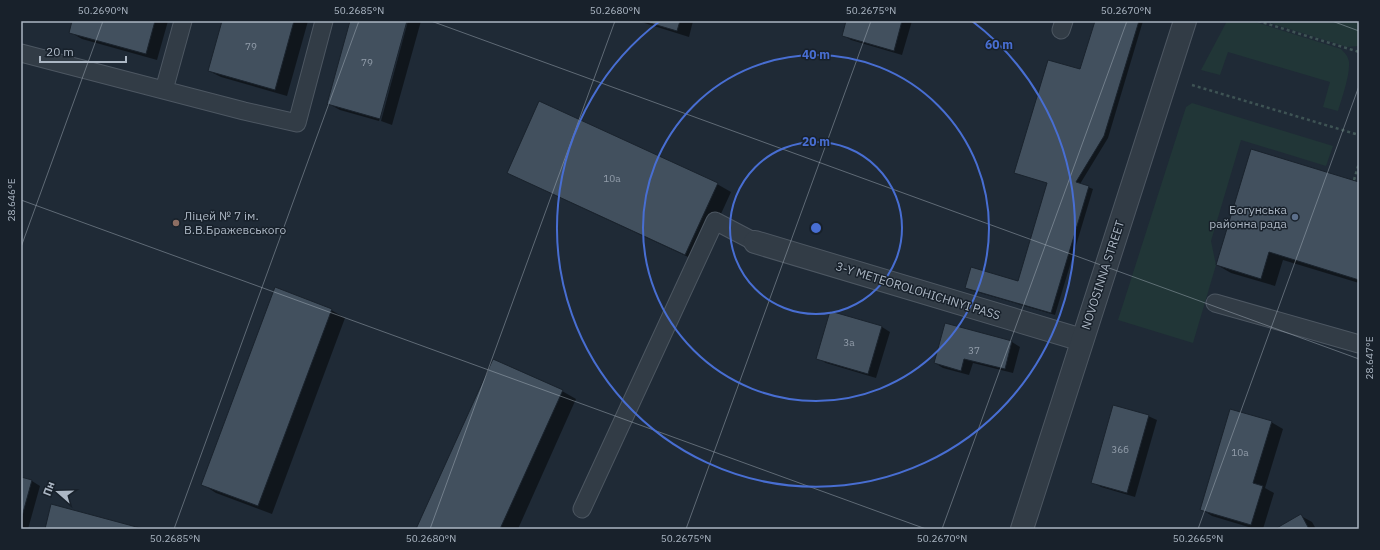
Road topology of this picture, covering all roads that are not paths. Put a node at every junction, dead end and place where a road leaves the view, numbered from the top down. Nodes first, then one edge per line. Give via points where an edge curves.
1 (183, 21) edge
2 (324, 21) edge
3 (1185, 21) edge
4 (21, 54) edge
5 (164, 90) junction
6 (755, 242) joint
7 (1214, 303) dead end
8 (1082, 340) junction
9 (1359, 344) edge
10 (582, 509) dead end
11 (1022, 529) edge

1 - 5 lane
2 - 5 lane via 297,123
3 - 8 street, NOVOSINNA STREET
4 - 5 lane
6 - 8 street, 3-Y METEOROLOHICHNYI PASS
6 - 10 lane via 715,222
7 - 9 lane
8 - 11 street, NOVOSINNA STREET

